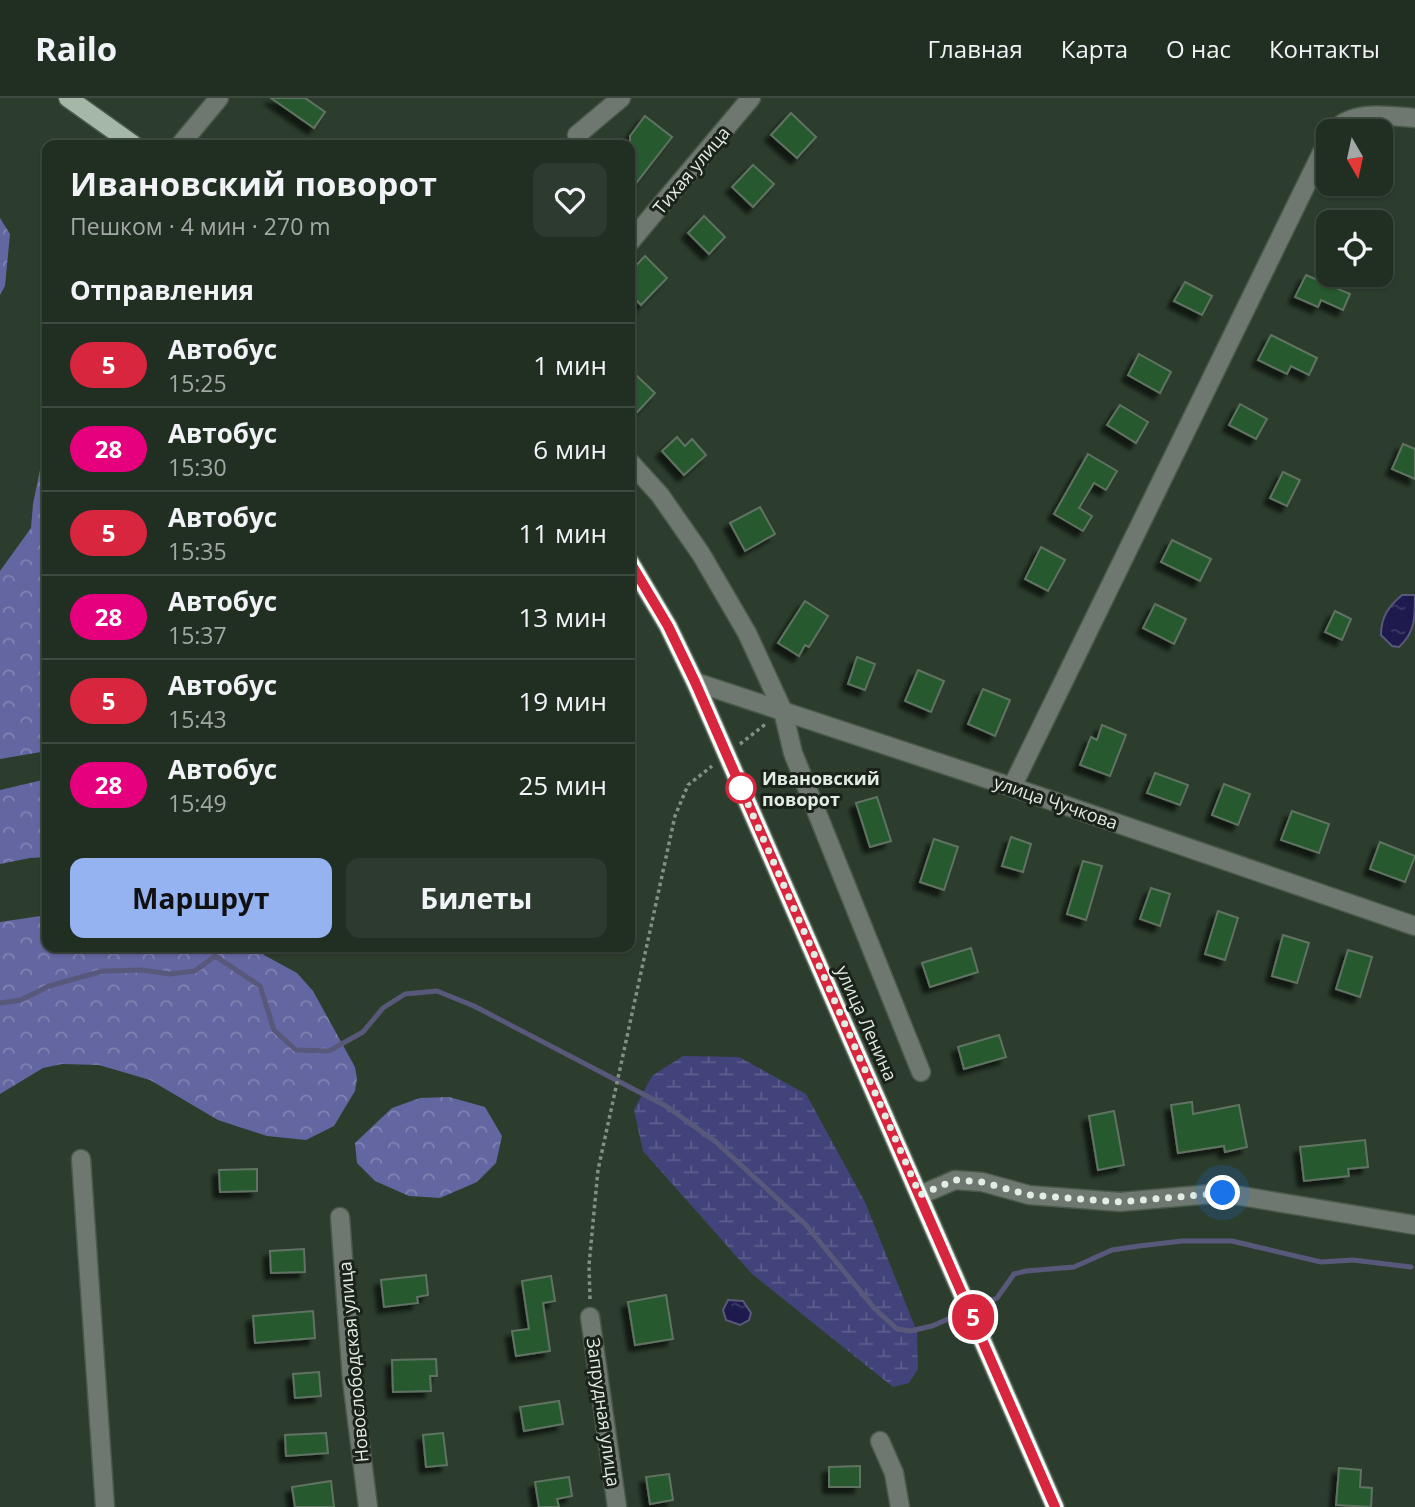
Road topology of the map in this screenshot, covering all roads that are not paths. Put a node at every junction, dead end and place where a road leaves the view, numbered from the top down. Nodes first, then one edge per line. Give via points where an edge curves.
1 (68, 98) edge
2 (219, 98) edge
3 (621, 98) edge
4 (746, 100) edge
5 (1415, 118) edge
6 (1356, 119) edge
7 (577, 135) dead end
8 (127, 140) edge
9 (184, 140) edge
10 (1316, 165) edge
11 (635, 236) edge
12 (635, 468) edge
13 (635, 570) edge
14 (695, 682) junction
15 (783, 711) junction
16 (1012, 786) junction
17 (1415, 926) edge
18 (921, 1072) dead end
19 (81, 1159) dead end
20 (920, 1195) junction
21 (340, 1217) dead end
22 (1415, 1225) edge
23 (590, 1317) road end
24 (880, 1441) dead end
25 (105, 1507) edge
26 (368, 1507) edge
27 (617, 1507) edge
28 (900, 1507) edge
29 (1055, 1507) edge

1 - 8 main road
2 - 9 street
3 - 7 street
4 - 11 street, Тихая улица
5 - 6 street via 1366,115
10 - 16 street
12 - 15 street via 701,554 747,633
13 - 14 main road, улица Ленина
14 - 15 street, улица Чучкова
14 - 20 main road, улица Ленина
15 - 16 street, улица Чучкова
15 - 18 street via 793,753
16 - 17 street, улица Чучкова
19 - 25 street
20 - 22 street via 955,1180 1029,1195 1120,1202 1223,1193
20 - 29 main road, улица Ленина
21 - 26 street, Новослободская улица via 352,1380
23 - 27 street, Запрудная улица
24 - 28 street via 894,1473

